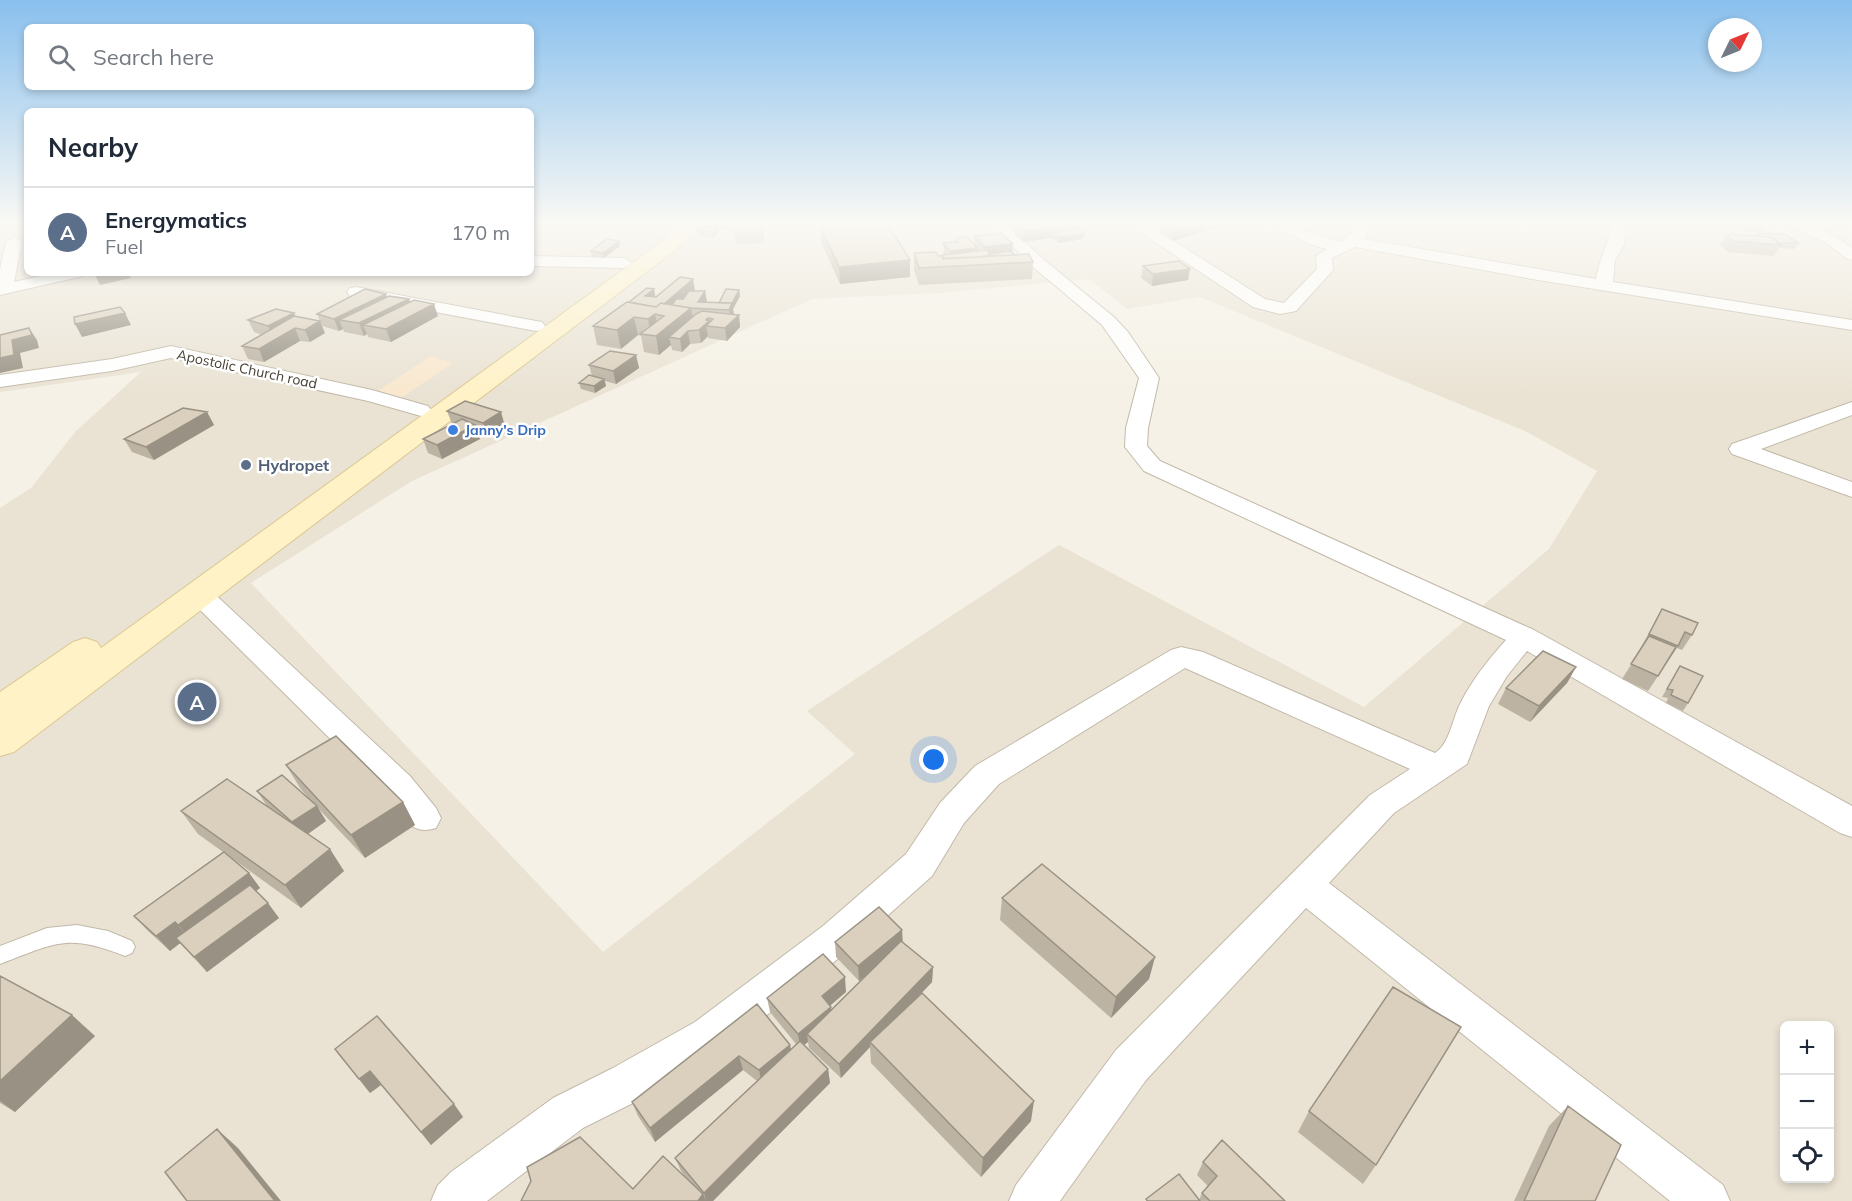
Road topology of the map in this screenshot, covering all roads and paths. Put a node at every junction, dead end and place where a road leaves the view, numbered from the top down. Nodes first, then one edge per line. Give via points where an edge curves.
1 (39, 281) edge
2 (599, 281) edge
3 (620, 281) edge
4 (1060, 281) edge
5 (1225, 281) edge
6 (1312, 281) edge
7 (1579, 281) edge
8 (1604, 281) edge
9 (1604, 285) junction
10 (2, 289) edge
11 (356, 292) edge
12 (1852, 325) edge
13 (536, 326) junction
14 (0, 381) edge
15 (1852, 408) edge
16 (421, 410) junction
17 (1852, 490) edge
18 (198, 593) junction
19 (1524, 638) junction
20 (0, 711) edge
21 (0, 742) edge
22 (1436, 768) junction
23 (424, 818) dead end
24 (1852, 823) edge
25 (1304, 885) junction
26 (125, 947) dead end
27 (0, 955) edge
28 (454, 1201) edge
29 (1032, 1201) edge
30 (1707, 1201) edge

1 - 10 street
2 - 13 main road
3 - 18 main road
4 - 19 street via 1108,321 1149,378 1137,428 1137,447 1152,466
5 - 6 street via 1259,303 1280,309 1290,307
7 - 9 street
8 - 9 street
9 - 12 street
11 - 13 street
13 - 16 main road
14 - 16 street, Apostolic Church road via 171,352
15 - 17 street via 1740,449
16 - 20 main road
18 - 21 main road
18 - 23 street via 398,785
19 - 22 street via 1496,669 1474,706 1456,755
19 - 24 street
22 - 25 street via 1382,804
22 - 28 street via 1181,657 987,775 952,813 919,865 836,938 709,1036 568,1113
25 - 29 street via 1131,1065
25 - 30 street
26 - 27 lane via 102,936 69,933 27,942

